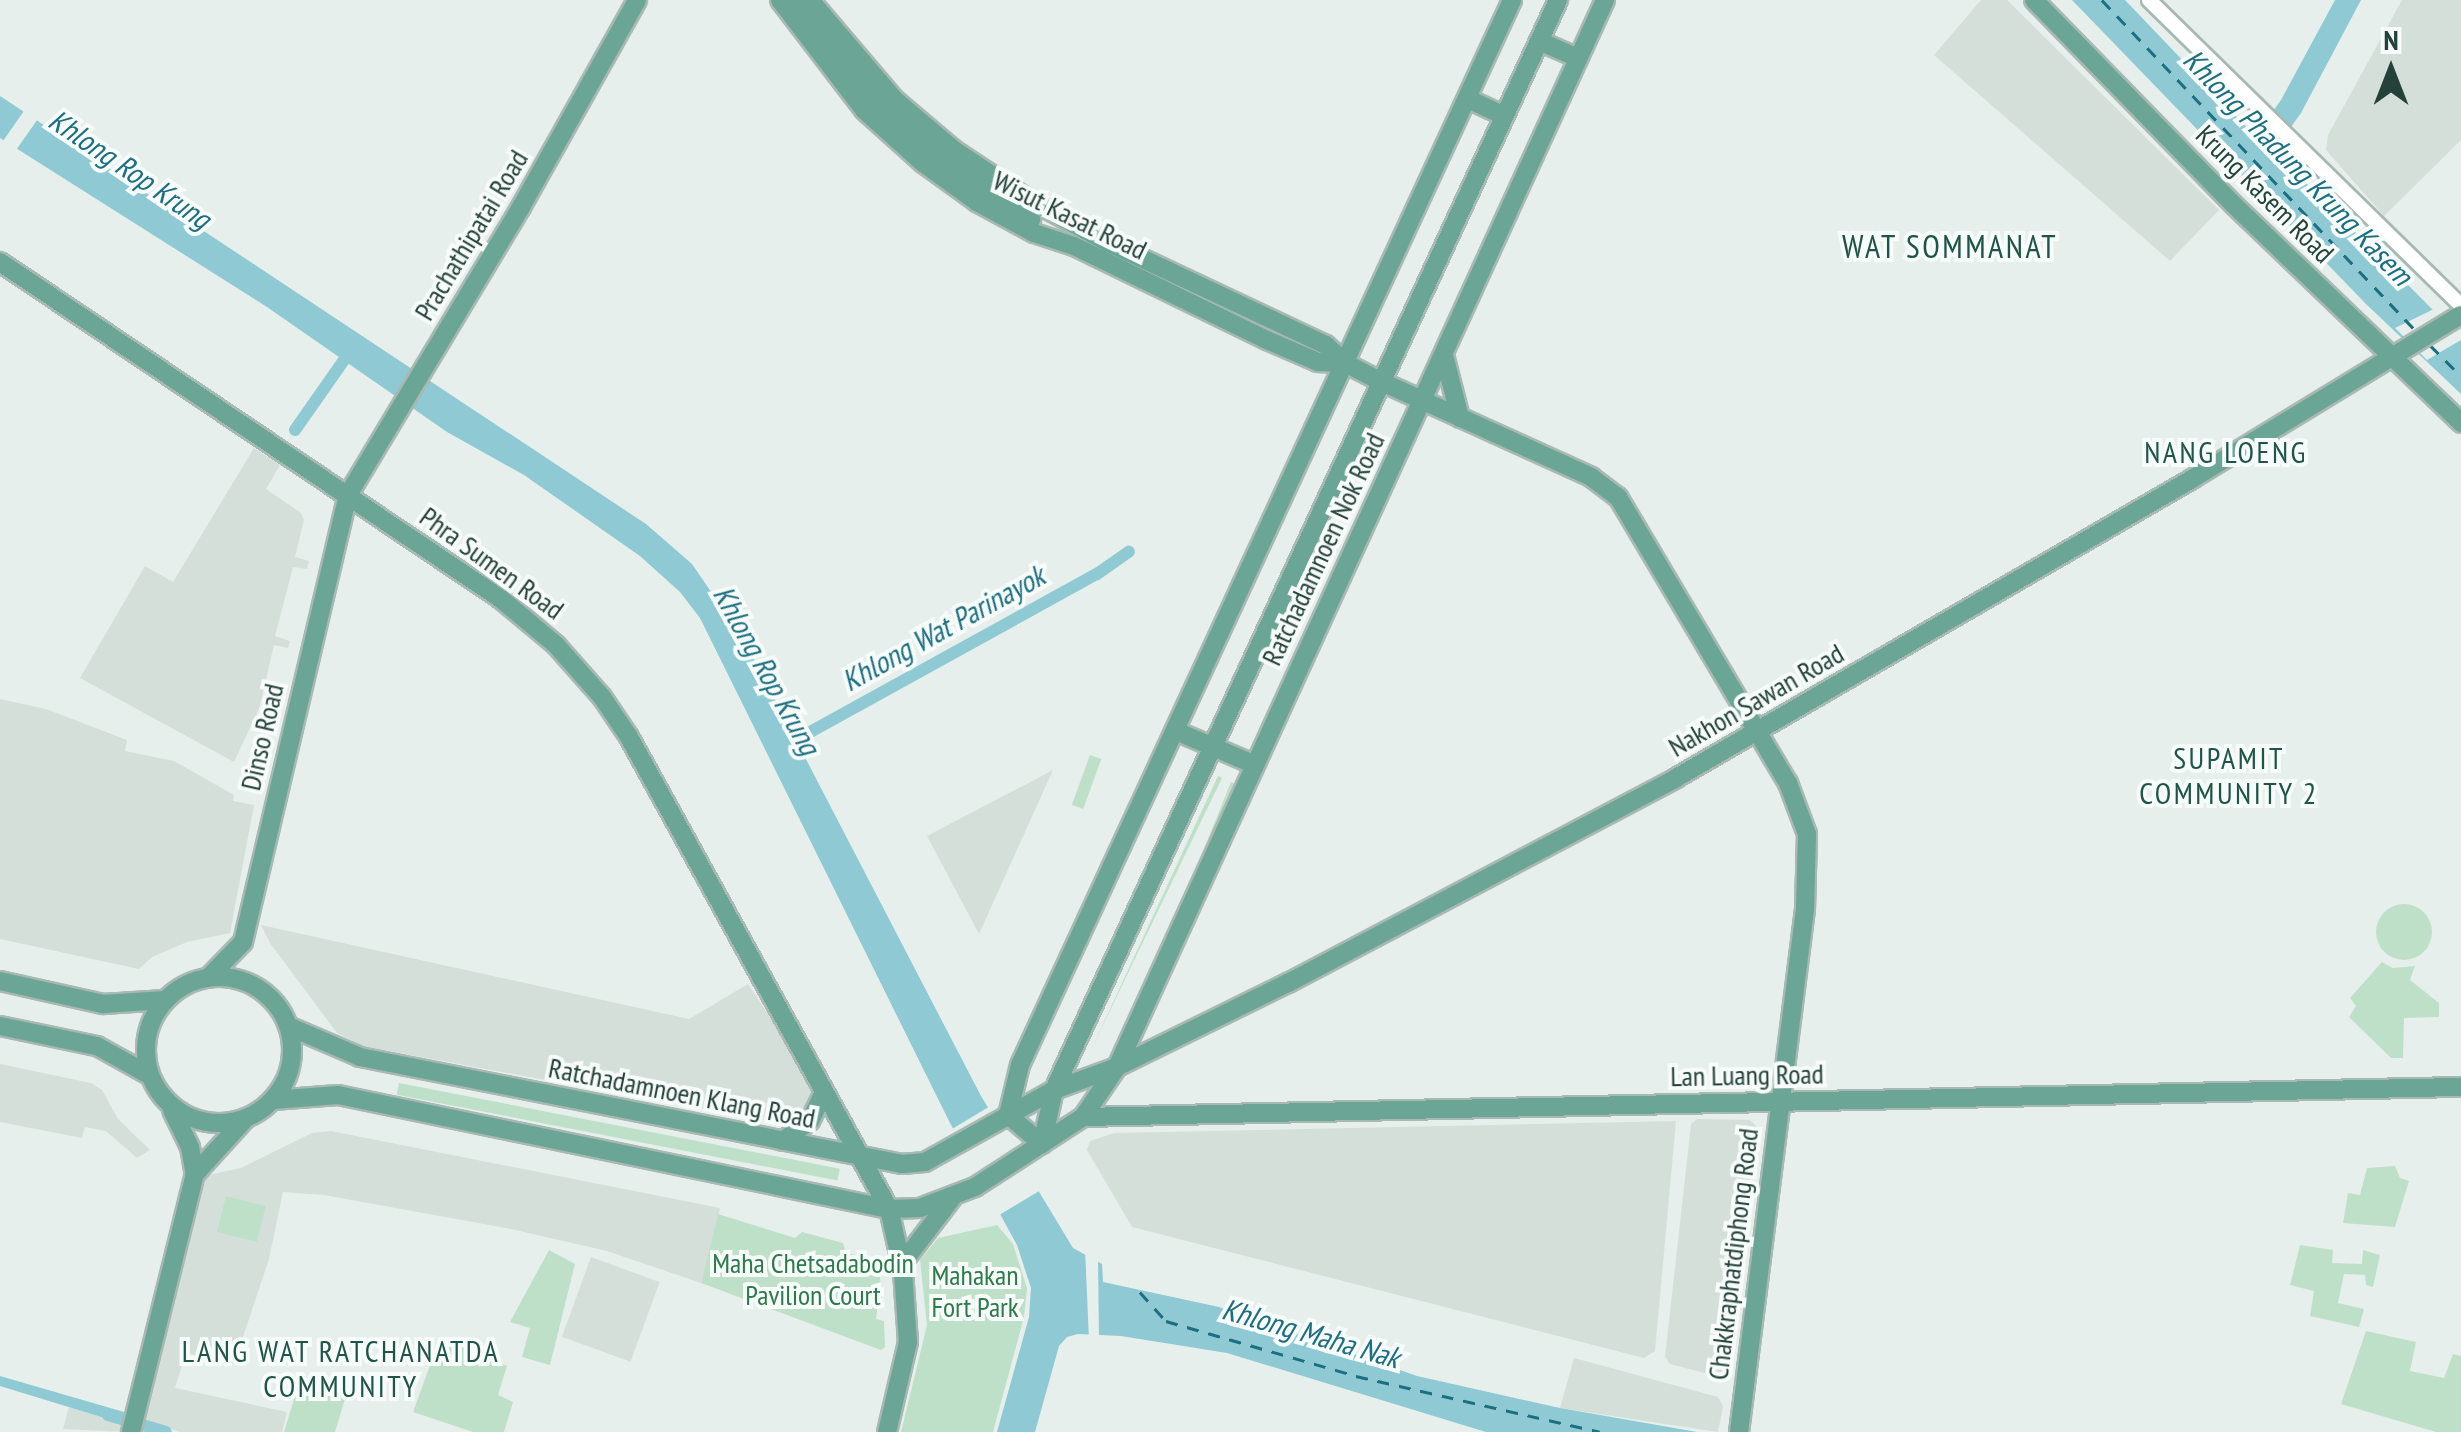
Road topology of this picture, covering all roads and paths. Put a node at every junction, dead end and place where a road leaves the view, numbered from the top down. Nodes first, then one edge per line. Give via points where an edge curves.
1 (637, 0) edge
2 (780, 0) edge
3 (795, 0) edge
4 (810, 0) edge
5 (1512, 0) edge
6 (1558, 0) edge
7 (1605, 0) edge
8 (2034, 0) edge
9 (2149, 0) edge
10 (1540, 40) junction
11 (1578, 58) junction
12 (1468, 99) junction
13 (1504, 116) junction
14 (1074, 246) junction
15 (0, 262) edge
16 (2458, 313) edge
17 (2396, 353) junction
18 (1444, 354) junction
19 (1345, 363) junction
20 (1382, 382) junction
21 (1422, 400) junction
22 (1460, 418) junction
23 (2461, 423) edge
24 (348, 495) junction
25 (1176, 730) junction
26 (1756, 732) junction
27 (1215, 748) junction
28 (1253, 764) junction
29 (208, 978) junction
30 (0, 981) edge
31 (165, 1000) junction
32 (1137, 1023) junction
33 (0, 1026) edge
34 (288, 1026) junction
35 (1163, 1044) junction
36 (1117, 1067) junction
37 (149, 1076) junction
38 (2461, 1087) edge
39 (1054, 1090) junction
40 (824, 1092) junction
41 (273, 1100) junction
42 (1778, 1102) junction
43 (169, 1105) junction
44 (1005, 1116) junction
45 (1083, 1117) junction
46 (246, 1119) junction
47 (783, 1140) junction
48 (1042, 1144) junction
49 (860, 1156) junction
50 (195, 1174) junction
51 (952, 1198) junction
52 (888, 1209) junction
53 (901, 1265) junction
54 (132, 1426) edge
55 (1740, 1430) edge
56 (887, 1432) edge

1 - 24 main road, Prachathipatai Road
2 - 14 main road, Wisut Kasat Road via 845,89 923,163 1010,221
3 - 14 main road via 858,81 910,133
4 - 19 main road, Wisut Kasat Road via 894,99 1000,182 1064,220 1326,345
5 - 12 main road, Ratchadamnoen Nok Road
6 - 10 main road, Ratchadamnoen Nok Road
7 - 11 main road, Ratchadamnoen Nok Road
8 - 17 main road, Krung Kasem Road via 2234,205
9 - 16 street
10 - 11 main road
10 - 13 main road, Ratchadamnoen Nok Road
11 - 18 main road, Ratchadamnoen Nok Road
12 - 13 main road
12 - 19 main road, Ratchadamnoen Nok Road
13 - 20 main road, Ratchadamnoen Nok Road
14 - 19 main road, Wisut Kasat Road via 1267,340 1318,362
15 - 24 main road, Phra Sumen Road
16 - 17 main road, Nakhon Sawan Road
17 - 23 main road, Krung Kasem Road
17 - 26 main road, Nakhon Sawan Road
18 - 21 main road, Ratchadamnoen Nok Road
18 - 22 main road
19 - 20 main road, Wisut Kasat Road
19 - 25 main road, Ratchadamnoen Nok Road
20 - 21 main road, Chakkraphatdiphong Road
20 - 27 main road, Ratchadamnoen Nok Road
21 - 22 main road, Chakkraphatdiphong Road
21 - 28 main road, Ratchadamnoen Nok Road
22 - 26 main road, Chakkraphatdiphong Road via 1602,483 1618,497
24 - 29 main road, Dinso Road via 243,942
24 - 40 main road, Phra Sumen Road via 510,606 564,653 629,737
25 - 27 main road
25 - 44 main road, Ratchadamnoen Nok Road via 1020,1065
26 - 35 main road, Nakhon Sawan Road
26 - 42 main road, Chakkraphatdiphong Road via 1796,798 1809,852
27 - 28 main road
27 - 39 main road, Ratchadamnoen Nok Road
28 - 32 main road, Ratchadamnoen Nok Road
29 - 31 main road
29 - 34 main road via 256,987
30 - 31 main road via 104,1004
31 - 37 main road via 145,1043
32 - 35 main road
32 - 36 main road, Ratchadamnoen Nok Road
33 - 37 main road via 97,1046
34 - 41 main road via 291,1062
34 - 47 main road, Ratchadamnoen Klang Road via 360,1057
35 - 36 main road, Nakhon Sawan Road
36 - 39 main road, Nakhon Sawan Road
36 - 45 main road, Ratchadamnoen Nok Road
37 - 43 main road
38 - 42 main road, Lan Luang Road
39 - 44 main road, Ratchadamnoen Klang Road
39 - 48 main road, Ratchadamnoen Nok Road
40 - 47 main road via 810,1121
40 - 49 main road, Phra Sumen Road
41 - 46 main road
41 - 52 main road via 338,1095
42 - 45 main road, Lan Luang Road
42 - 55 main road, Chakkraphatdiphong Road
43 - 46 main road via 198,1121
43 - 50 main road
44 - 48 main road
44 - 49 main road, Ratchadamnoen Klang Road via 914,1164
45 - 48 main road
46 - 50 main road
47 - 49 main road, Ratchadamnoen Klang Road
48 - 51 main road
49 - 52 main road, Phra Sumen Road
50 - 54 main road
51 - 52 main road
51 - 53 main road
52 - 53 main road, Phra Sumen Road
53 - 56 main road, Phra Sumen Road via 908,1342

